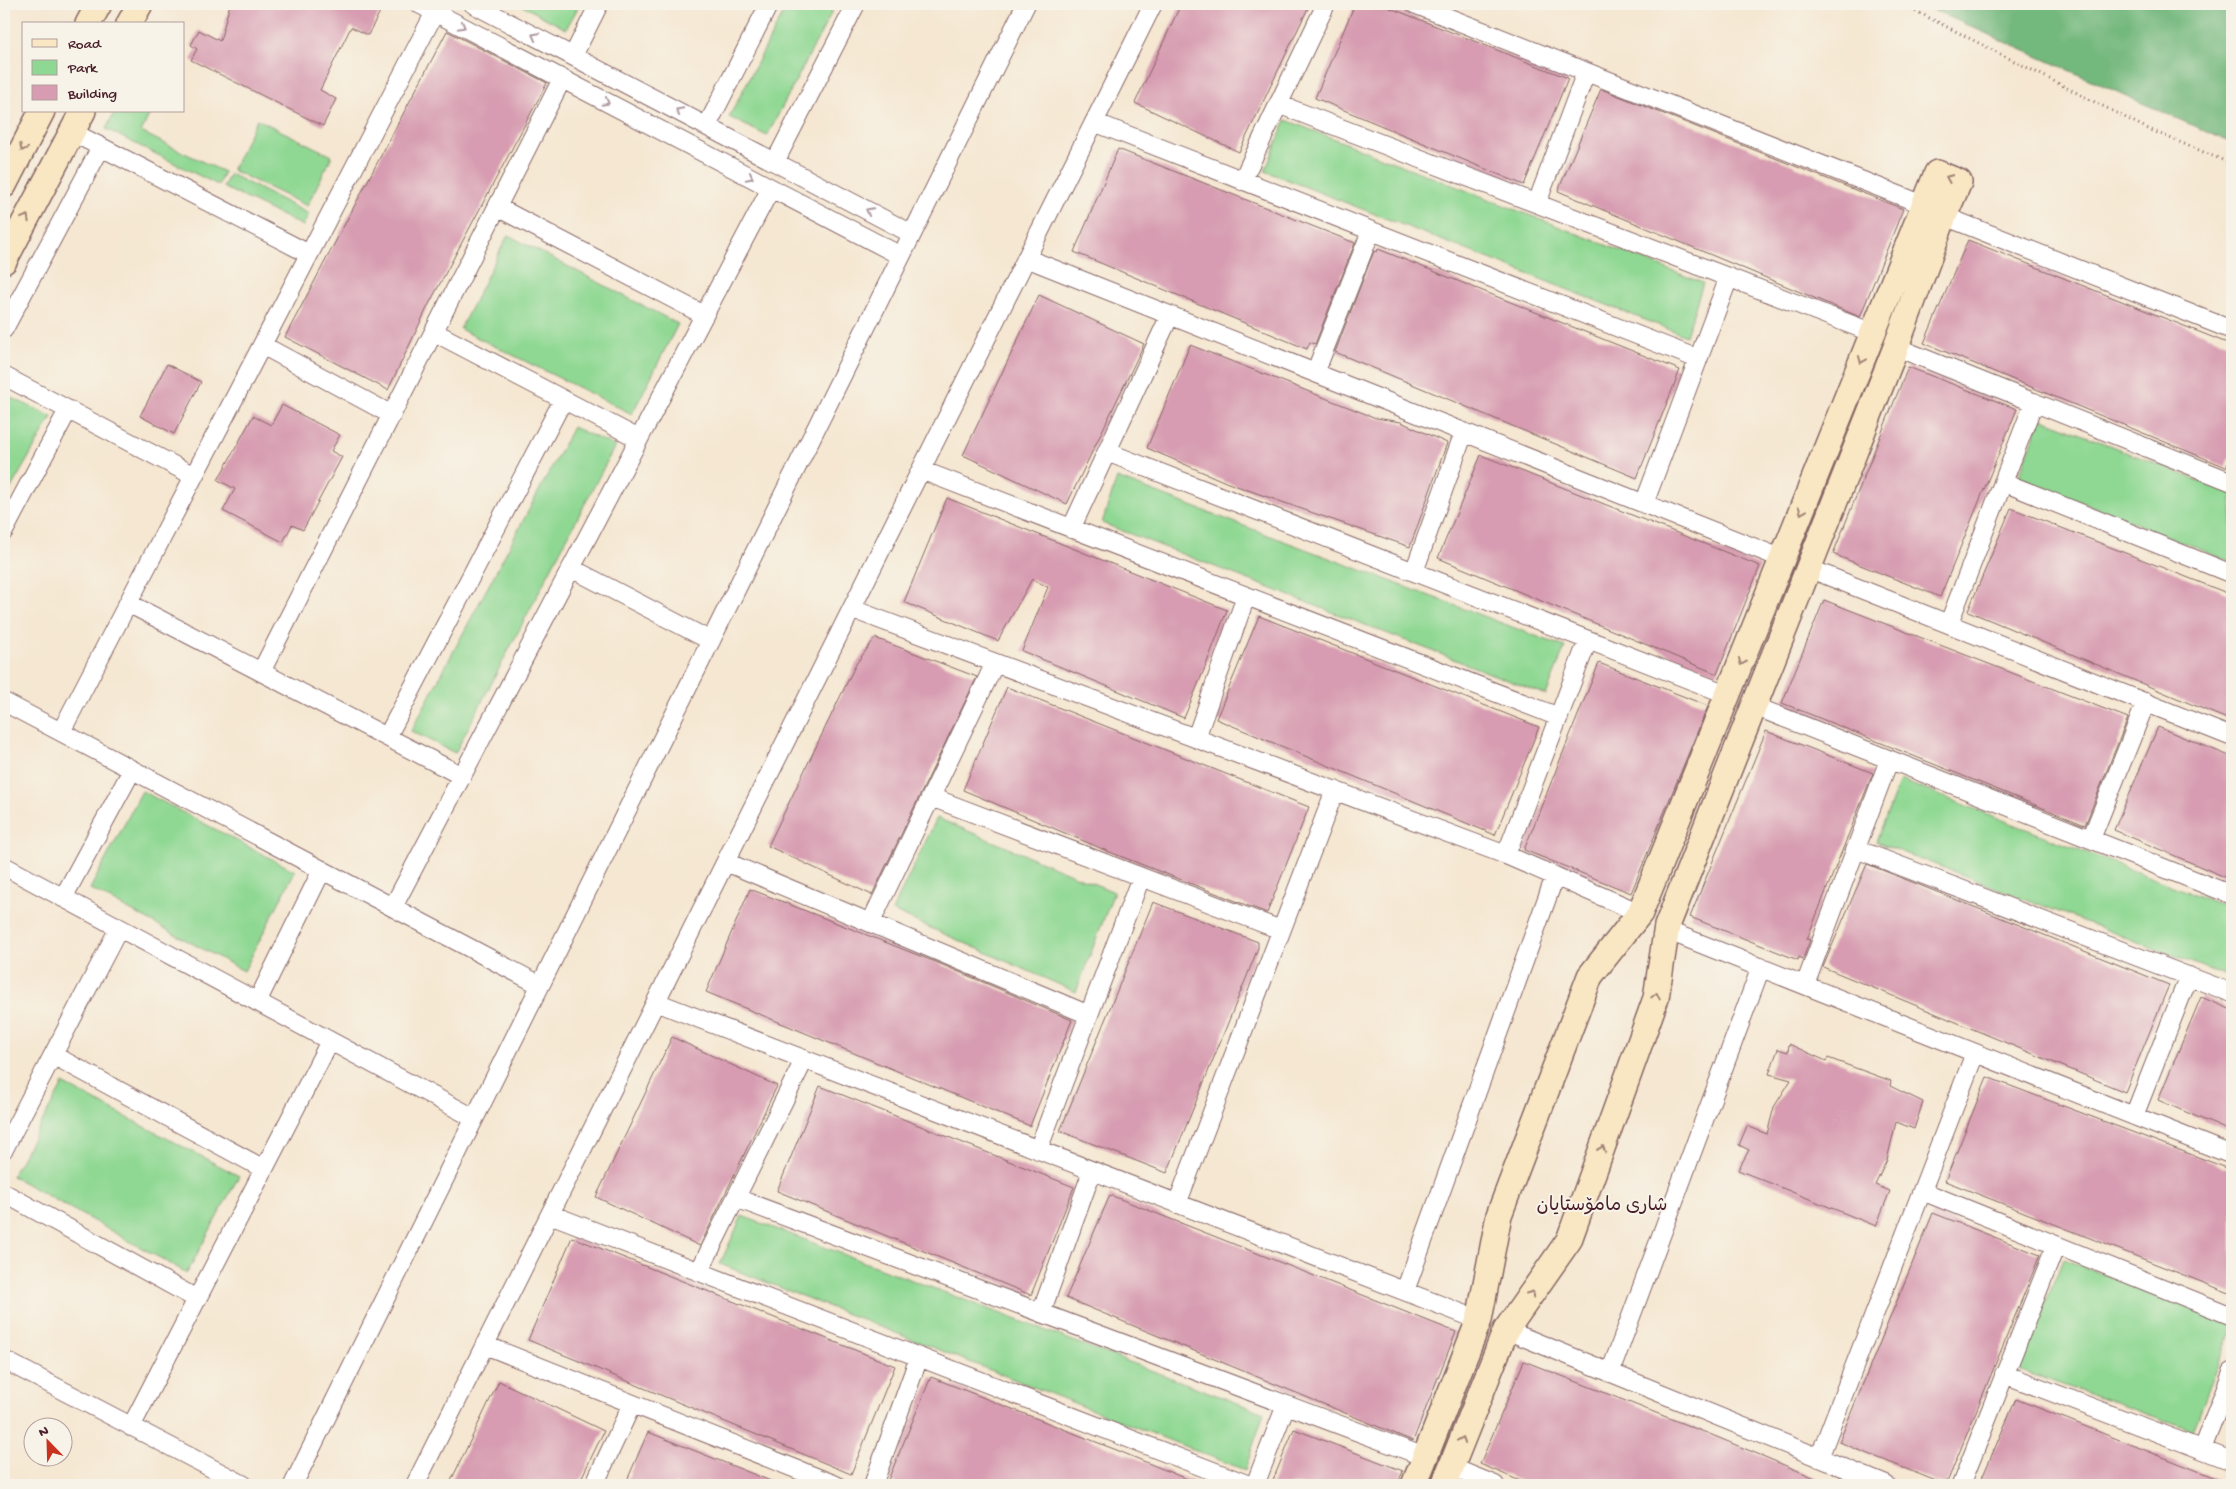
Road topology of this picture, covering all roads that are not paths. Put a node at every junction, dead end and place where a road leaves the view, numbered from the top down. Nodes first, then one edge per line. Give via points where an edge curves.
1 (98, 4) edge
2 (140, 4) edge
3 (419, 4) edge
4 (473, 4) edge
5 (599, 4) edge
6 (769, 4) edge
7 (856, 4) edge
8 (1026, 4) edge
9 (1153, 4) edge
10 (1326, 4) edge
11 (1414, 4) edge
12 (435, 12) junction
13 (89, 22) edge
14 (130, 22) edge
15 (573, 56) junction
16 (1586, 72) junction
17 (562, 79) junction
18 (650, 96) junction
19 (1278, 104) junction
20 (41, 112) edge
21 (639, 119) junction
22 (78, 122) edge
23 (1094, 122) junction
24 (707, 126) junction
25 (101, 147) junction
26 (776, 162) junction
27 (803, 177) junction
28 (1242, 181) junction
29 (4, 185) edge
30 (771, 188) junction
31 (792, 199) junction
32 (1537, 203) junction
33 (497, 207) junction
34 (1934, 211) junction
35 (1371, 231) junction
36 (912, 234) junction
37 (309, 254) junction
38 (901, 256) junction
39 (1026, 258) junction
40 (4, 262) edge
41 (1729, 277) junction
42 (704, 315) junction
43 (1170, 315) junction
44 (4, 329) edge
45 (2232, 330) edge
46 (434, 332) junction
47 (1873, 333) junction
48 (262, 345) junction
49 (1896, 347) junction
50 (1698, 360) junction
51 (1314, 373) junction
52 (4, 376) edge
53 (563, 400) junction
54 (2034, 402) junction
55 (68, 410) junction
56 (392, 415) junction
57 (1464, 432) junction
58 (638, 439) junction
59 (1107, 452) junction
60 (921, 470) junction
61 (194, 476) junction
62 (2003, 482) junction
63 (2232, 482) edge
64 (1644, 504) junction
65 (1072, 529) junction
66 (4, 531) edge
67 (1783, 559) junction
68 (571, 568) junction
69 (1808, 568) junction
70 (1414, 572) junction
71 (2232, 574) edge
72 (1246, 596) junction
73 (128, 603) junction
74 (852, 609) junction
75 (1949, 624) junction
76 (1756, 626) junction
77 (1782, 635) junction
78 (1588, 640) junction
79 (711, 641) junction
80 (995, 663) junction
81 (261, 672) junction
82 (1729, 695) junction
83 (4, 702) edge
84 (2146, 702) junction
85 (1754, 706) junction
86 (1558, 717) junction
87 (60, 732) junction
88 (387, 737) junction
89 (2232, 737) edge
90 (1196, 738) junction
91 (1889, 760) junction
92 (132, 770) junction
93 (462, 776) junction
94 (1334, 790) junction
95 (931, 797) junction
96 (2091, 839) junction
97 (1856, 849) junction
98 (1506, 855) junction
99 (726, 862) junction
100 (4, 866) edge
101 (322, 870) junction
102 (1555, 876) junction
103 (1141, 877) junction
104 (2232, 894) edge
105 (63, 898) junction
106 (392, 907) junction
107 (1640, 913) junction
108 (870, 922) junction
109 (120, 928) junction
110 (1281, 930) junction
111 (1666, 930) junction
112 (1761, 968) junction
113 (2189, 976) junction
114 (540, 985) junction
115 (1805, 985) junction
116 (2232, 993) edge
117 (257, 1002) junction
118 (656, 1002) junction
119 (1089, 1015) junction
120 (330, 1041) junction
121 (1975, 1052) junction
122 (53, 1055) junction
123 (804, 1060) junction
124 (2134, 1116) junction
125 (474, 1118) junction
126 (4, 1149) edge
127 (1038, 1150) junction
128 (2232, 1154) edge
129 (264, 1170) junction
130 (1092, 1171) junction
131 (1922, 1191) junction
132 (4, 1193) edge
133 (736, 1198) junction
134 (1177, 1204) junction
135 (550, 1214) junction
136 (2056, 1245) junction
137 (700, 1272) junction
138 (1405, 1291) junction
139 (197, 1299) junction
140 (1041, 1313) junction
141 (2232, 1316) edge
142 (1479, 1320) junction
143 (1506, 1330) junction
144 (485, 1345) junction
145 (919, 1357) junction
146 (4, 1360) edge
147 (2232, 1372) edge
148 (1610, 1373) junction
149 (2004, 1374) junction
150 (1457, 1377) junction
151 (1483, 1388) junction
152 (632, 1404) junction
153 (1286, 1405) junction
154 (131, 1427) junction
155 (2202, 1449) junction
156 (1425, 1457) junction
157 (1819, 1458) junction
158 (2232, 1461) edge
159 (1448, 1476) edge
160 (244, 1485) edge
161 (293, 1485) edge
162 (415, 1485) edge
163 (594, 1485) edge
164 (836, 1485) edge
165 (873, 1485) edge
166 (1249, 1485) edge
167 (1255, 1485) edge
168 (1414, 1485) edge
169 (1495, 1485) edge
170 (1886, 1485) edge
171 (1961, 1485) edge

1 - 13 street
2 - 14 street
3 - 12 street
15 -> 4 street
5 - 15 street
6 - 24 street
7 - 26 street
8 - 36 street
9 - 23 street
10 - 19 street
11 - 16 street
12 -> 17 street
12 - 37 street
15 - 18 street
16 - 32 street
16 - 34 street
17 -> 21 street
17 - 33 street
18 - 21 street
24 -> 18 street
19 - 28 street
19 - 32 street
20 -> 29 street
21 -> 30 street
22 - 25 street
40 -> 22 street
23 - 28 street
23 - 39 street
24 - 26 street
25 - 37 street
25 - 44 street
26 - 27 street
27 - 31 street
36 -> 27 street
28 - 35 street
30 - 31 street
30 - 42 street
31 - 38 street
32 - 41 street
33 - 42 street
33 - 46 street
34 - 45 street
34 -> 47 street
34 - 49 street
35 - 50 street
35 - 51 street
36 - 38 street
37 - 48 street
38 - 79 street
39 - 43 street
39 - 60 street
41 - 47 street
41 - 50 street
42 - 58 street
43 - 51 street
43 - 59 street
46 - 53 street
46 - 56 street
47 -> 67 street
48 - 56 street
48 - 61 street
49 - 54 street
49 - 69 street
50 - 64 street
51 - 57 street
52 - 55 street
53 - 58 street
53 - 88 street
54 - 62 street
54 - 63 street
55 - 61 street
55 - 66 street
56 - 81 street
57 - 64 street
57 - 70 street
58 - 68 street
59 - 65 street
59 - 70 street
60 - 65 street
60 - 74 street
61 - 73 street
62 - 71 street
62 - 75 street
64 - 67 street
65 - 72 street
67 - 76 street
68 - 79 street
68 - 93 street
69 - 75 street
69 - 77 street
70 - 78 street
72 - 86 street
72 - 90 street
73 - 81 street
73 - 87 street
74 - 80 street
74 - 99 street
75 - 84 street
76 - 77 street
76 -> 82 street
77 - 85 street
78 - 82 street
78 - 86 street
79 - 114 street
80 - 90 street
80 - 95 street
81 - 88 street
82 - 107 street
83 - 87 street
84 - 89 street
84 - 96 street
85 - 91 street
85 - 111 street
86 - 98 street
87 - 92 street
88 - 93 street
90 - 94 street
91 - 96 street
91 - 97 street
92 - 101 street
92 - 105 street
93 - 106 street
94 - 98 street
94 - 110 street
95 - 103 street
95 - 108 street
96 - 104 street
97 - 113 street
97 - 115 street
98 - 102 street
99 - 108 street
99 - 118 street
100 - 105 street
101 - 106 street
101 - 117 street
102 - 107 street
102 - 138 street
103 - 110 street
103 - 119 street
105 - 109 street
106 - 114 street
107 - 142 street via 1590,976 1499,1215
108 - 119 street
109 - 117 street
109 - 122 street
110 - 134 street
111 - 112 street
143 -> 111 street via 1569,1240 1656,998
112 - 115 street
112 - 148 street
113 - 116 street
113 - 124 street
114 - 125 street
115 - 121 street
117 - 120 street
118 - 123 street
118 - 135 street
119 - 127 street
120 - 125 street
120 - 129 street
121 - 124 street
121 - 131 street
122 - 126 street
122 - 129 street
123 - 127 street
123 - 133 street
124 - 128 street
125 - 161 street
127 - 130 street
129 - 139 street
130 - 134 street
130 - 140 street
131 - 136 street
131 - 157 street
132 - 139 street
133 - 137 street
133 - 140 street
134 - 138 street
135 - 137 street
135 - 144 street
136 - 141 street
136 - 149 street
137 - 145 street
138 - 142 street
139 - 154 street
140 - 153 street
142 - 150 street
143 - 148 street
143 - 151 street
144 - 152 street
144 - 162 street
145 - 165 street
145 - 166 street
146 - 154 street
147 - 155 street
148 - 157 street
149 - 155 street
149 - 171 street
150 - 151 street
150 - 156 street
159 -> 151 street
152 - 163 street
152 - 164 street
153 - 156 street
153 - 167 street
154 - 160 street
155 - 158 street
156 - 168 street
157 - 170 street
159 - 169 street

